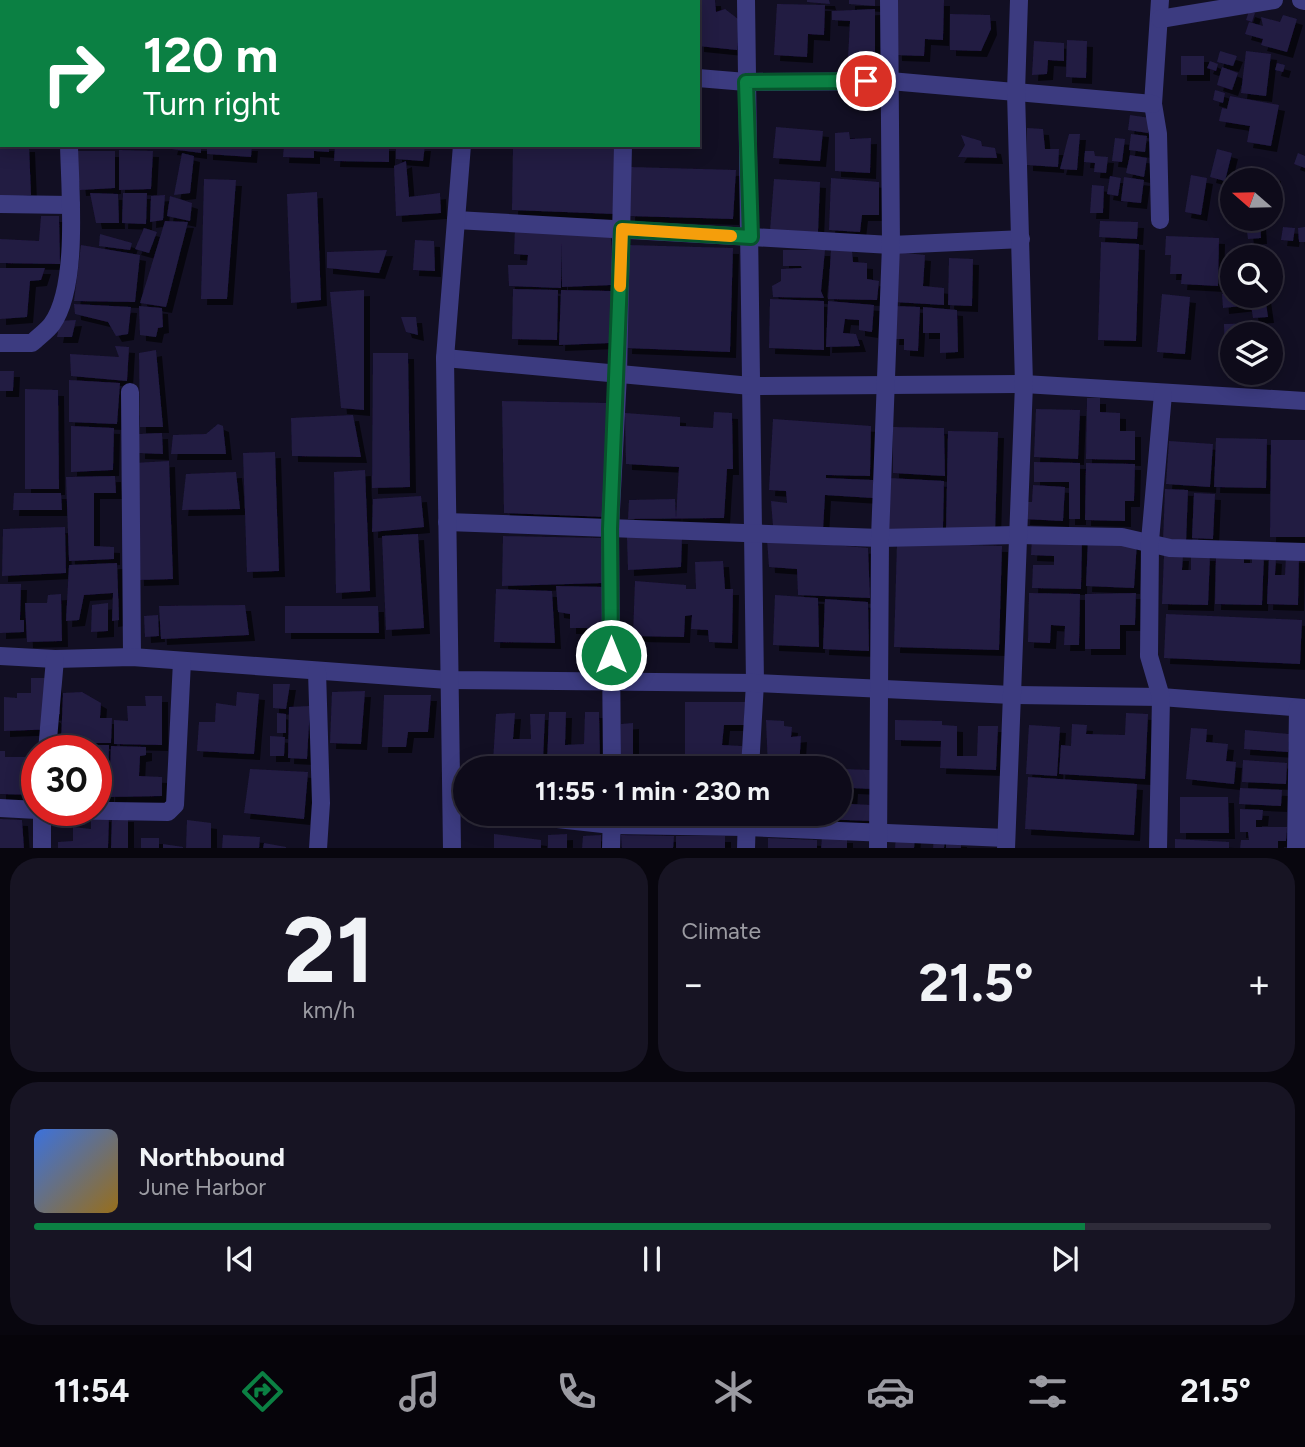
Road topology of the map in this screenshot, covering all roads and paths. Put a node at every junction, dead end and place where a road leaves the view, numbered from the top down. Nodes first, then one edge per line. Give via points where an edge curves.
1 (746, 0) edge
2 (889, 0) edge
3 (1019, 0) edge
4 (1160, 0) edge
5 (1274, 0) edge
6 (1160, 19) junction
7 (700, 78) edge
8 (890, 81) junction
9 (746, 82) junction
10 (1016, 92) junction
11 (1153, 104) junction
12 (69, 147) edge
13 (462, 147) edge
14 (622, 147) edge
15 (0, 204) edge
16 (71, 205) junction
17 (456, 220) junction
18 (1160, 220) dead end
19 (622, 229) junction
20 (751, 237) junction
21 (1021, 239) junction
22 (891, 245) junction
23 (0, 343) edge
24 (445, 358) junction
25 (618, 374) junction
26 (1024, 384) junction
27 (751, 386) junction
28 (884, 387) junction
29 (130, 392) dead end
30 (1163, 394) junction
31 (1305, 401) edge
32 (447, 522) junction
33 (610, 529) junction
34 (752, 532) junction
35 (1017, 535) junction
36 (880, 538) junction
37 (1150, 541) junction
38 (1305, 552) edge
39 (0, 656) edge
40 (132, 657) junction
41 (55, 659) junction
42 (182, 661) junction
43 (317, 671) junction
44 (448, 680) junction
45 (611, 680) junction
46 (755, 683) junction
47 (878, 689) junction
48 (1012, 695) junction
49 (1161, 697) junction
50 (1302, 708) edge
51 (48, 735) edge
52 (455, 756) edge
53 (612, 756) edge
54 (751, 756) edge
55 (0, 808) edge
56 (21, 809) edge
57 (112, 811) edge
58 (40, 826) edge
59 (456, 826) edge
60 (612, 826) edge
61 (747, 826) edge
62 (786, 826) edge
63 (878, 840) edge
64 (1006, 843) edge
65 (42, 848) edge
66 (318, 848) edge
67 (452, 848) edge
68 (611, 848) edge
69 (746, 848) edge
70 (1158, 848) edge
71 (1296, 848) edge

1 - 9 street
2 - 8 street
3 - 10 street
4 - 6 street
5 - 6 street
6 - 11 street
7 - 9 street
8 - 9 street
8 - 10 street
8 - 22 street
9 - 20 street
10 - 11 street
10 - 21 street
11 - 18 street
12 - 16 street
13 - 17 street
14 - 19 street
15 - 16 street
16 - 23 street via 66,287 53,323 32,342
17 - 19 street
17 - 24 street
19 - 20 street
19 - 25 street
20 - 22 street
20 - 27 street
21 - 22 street
21 - 26 street
22 - 28 street
24 - 25 street
24 - 32 street
25 - 27 street
25 - 33 street
26 - 28 street
26 - 30 street
26 - 35 street
27 - 28 street
27 - 34 street
28 - 36 street
29 - 40 street
30 - 31 street
30 - 37 street
32 - 33 street
32 - 44 street
33 - 34 street
33 - 45 street
34 - 36 street
34 - 46 street
35 - 36 street
35 - 37 street
35 - 48 street
36 - 47 street
37 - 38 street via 1171,548
37 - 49 street via 1149,656
39 - 41 street
40 - 41 street
40 - 42 street
41 - 51 street
42 - 43 street
42 - 57 street via 176,806 167,812
43 - 44 street
43 - 66 street
44 - 45 street
44 - 52 street
45 - 46 street
45 - 53 street
46 - 47 street
46 - 54 street
47 - 48 street
47 - 63 street
48 - 49 street
48 - 64 street
49 - 50 street
49 - 70 street
50 - 71 street
55 - 56 street
58 - 65 street
59 - 67 street
60 - 68 street
61 - 69 street
62 - 63 street
63 - 64 street

